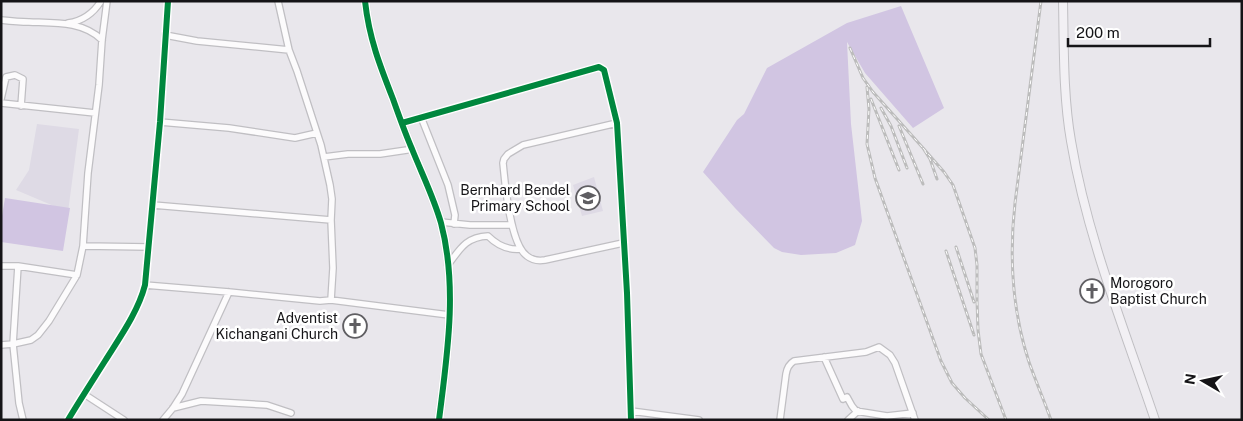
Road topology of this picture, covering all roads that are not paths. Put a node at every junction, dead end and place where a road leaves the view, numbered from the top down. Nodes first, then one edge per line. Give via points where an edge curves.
1 (101, 1) edge
2 (107, 1) edge
3 (168, 1) edge
4 (278, 1) edge
5 (365, 1) edge
6 (1063, 1) edge
7 (1, 20) edge
8 (63, 23) junction
9 (166, 35) junction
10 (102, 40) junction
11 (289, 50) junction
12 (1, 98) edge
13 (1, 104) edge
14 (21, 106) junction
15 (96, 113) junction
16 (422, 117) junction
17 (160, 122) junction
18 (402, 123) junction
19 (617, 123) junction
20 (317, 133) junction
21 (411, 148) junction
22 (324, 156) junction
23 (153, 205) junction
24 (331, 220) junction
25 (441, 222) junction
26 (454, 224) junction
27 (475, 225) junction
28 (512, 225) junction
29 (485, 237) junction
30 (623, 243) junction
31 (83, 246) junction
32 (149, 247) junction
33 (520, 249) junction
34 (448, 265) junction
35 (1, 266) edge
36 (18, 266) junction
37 (77, 275) junction
38 (145, 285) junction
39 (229, 292) junction
40 (331, 300) junction
41 (449, 315) junction
42 (13, 344) junction
43 (1, 345) edge
44 (824, 357) junction
45 (84, 394) junction
46 (173, 408) junction
47 (631, 411) junction
48 (858, 411) junction
49 (291, 413) dead end
50 (913, 413) junction
51 (23, 420) edge
52 (68, 420) edge
53 (124, 420) edge
54 (163, 420) edge
55 (440, 420) edge
56 (631, 420) edge
57 (699, 420) edge
58 (780, 420) edge
59 (848, 420) edge
60 (915, 420) edge
61 (1155, 420) edge

1 - 8 street via 90,15 77,22
2 - 10 street
3 - 9 street
4 - 11 street
5 - 18 street via 372,42
6 - 61 main road via 1068,124 1083,203
7 - 8 street
8 - 10 street via 92,31
9 - 11 street via 197,42
9 - 17 street
10 - 15 street
11 - 20 street
12 - 14 street via 6,77 23,79
13 - 14 street
14 - 15 street
15 - 31 street
16 - 18 street
16 - 19 street via 599,67 606,75
16 - 26 street via 448,186
17 - 20 street via 295,138
17 - 23 street
18 - 21 street
19 - 28 street via 523,145 508,154 503,166
19 - 30 street
20 - 22 street
21 - 22 street via 380,154
21 - 25 street
22 - 24 street via 332,199
23 - 24 street
23 - 32 street
24 - 40 street
25 - 26 street
25 - 34 street
26 - 27 street
27 - 28 street
27 - 29 street
28 - 33 street
29 - 33 street via 508,249
29 - 34 street via 465,244
30 - 33 street via 541,261 527,257
30 - 47 street
31 - 32 street
31 - 37 street
32 - 38 street
34 - 41 street
35 - 36 street
36 - 37 street
36 - 42 street
37 - 42 street via 38,336
38 - 39 street
38 - 45 street via 136,309
39 - 40 street
39 - 46 street
40 - 41 street
41 - 55 street
42 - 43 street
42 - 51 street
44 - 48 street via 843,399 847,397
44 - 50 street via 881,348 895,362
44 - 58 street via 794,361 789,366
45 - 52 street
45 - 53 street
46 - 49 street via 201,401 267,405
46 - 54 street
47 - 56 street
47 - 57 street
48 - 50 street via 887,416
48 - 59 street
50 - 60 street

